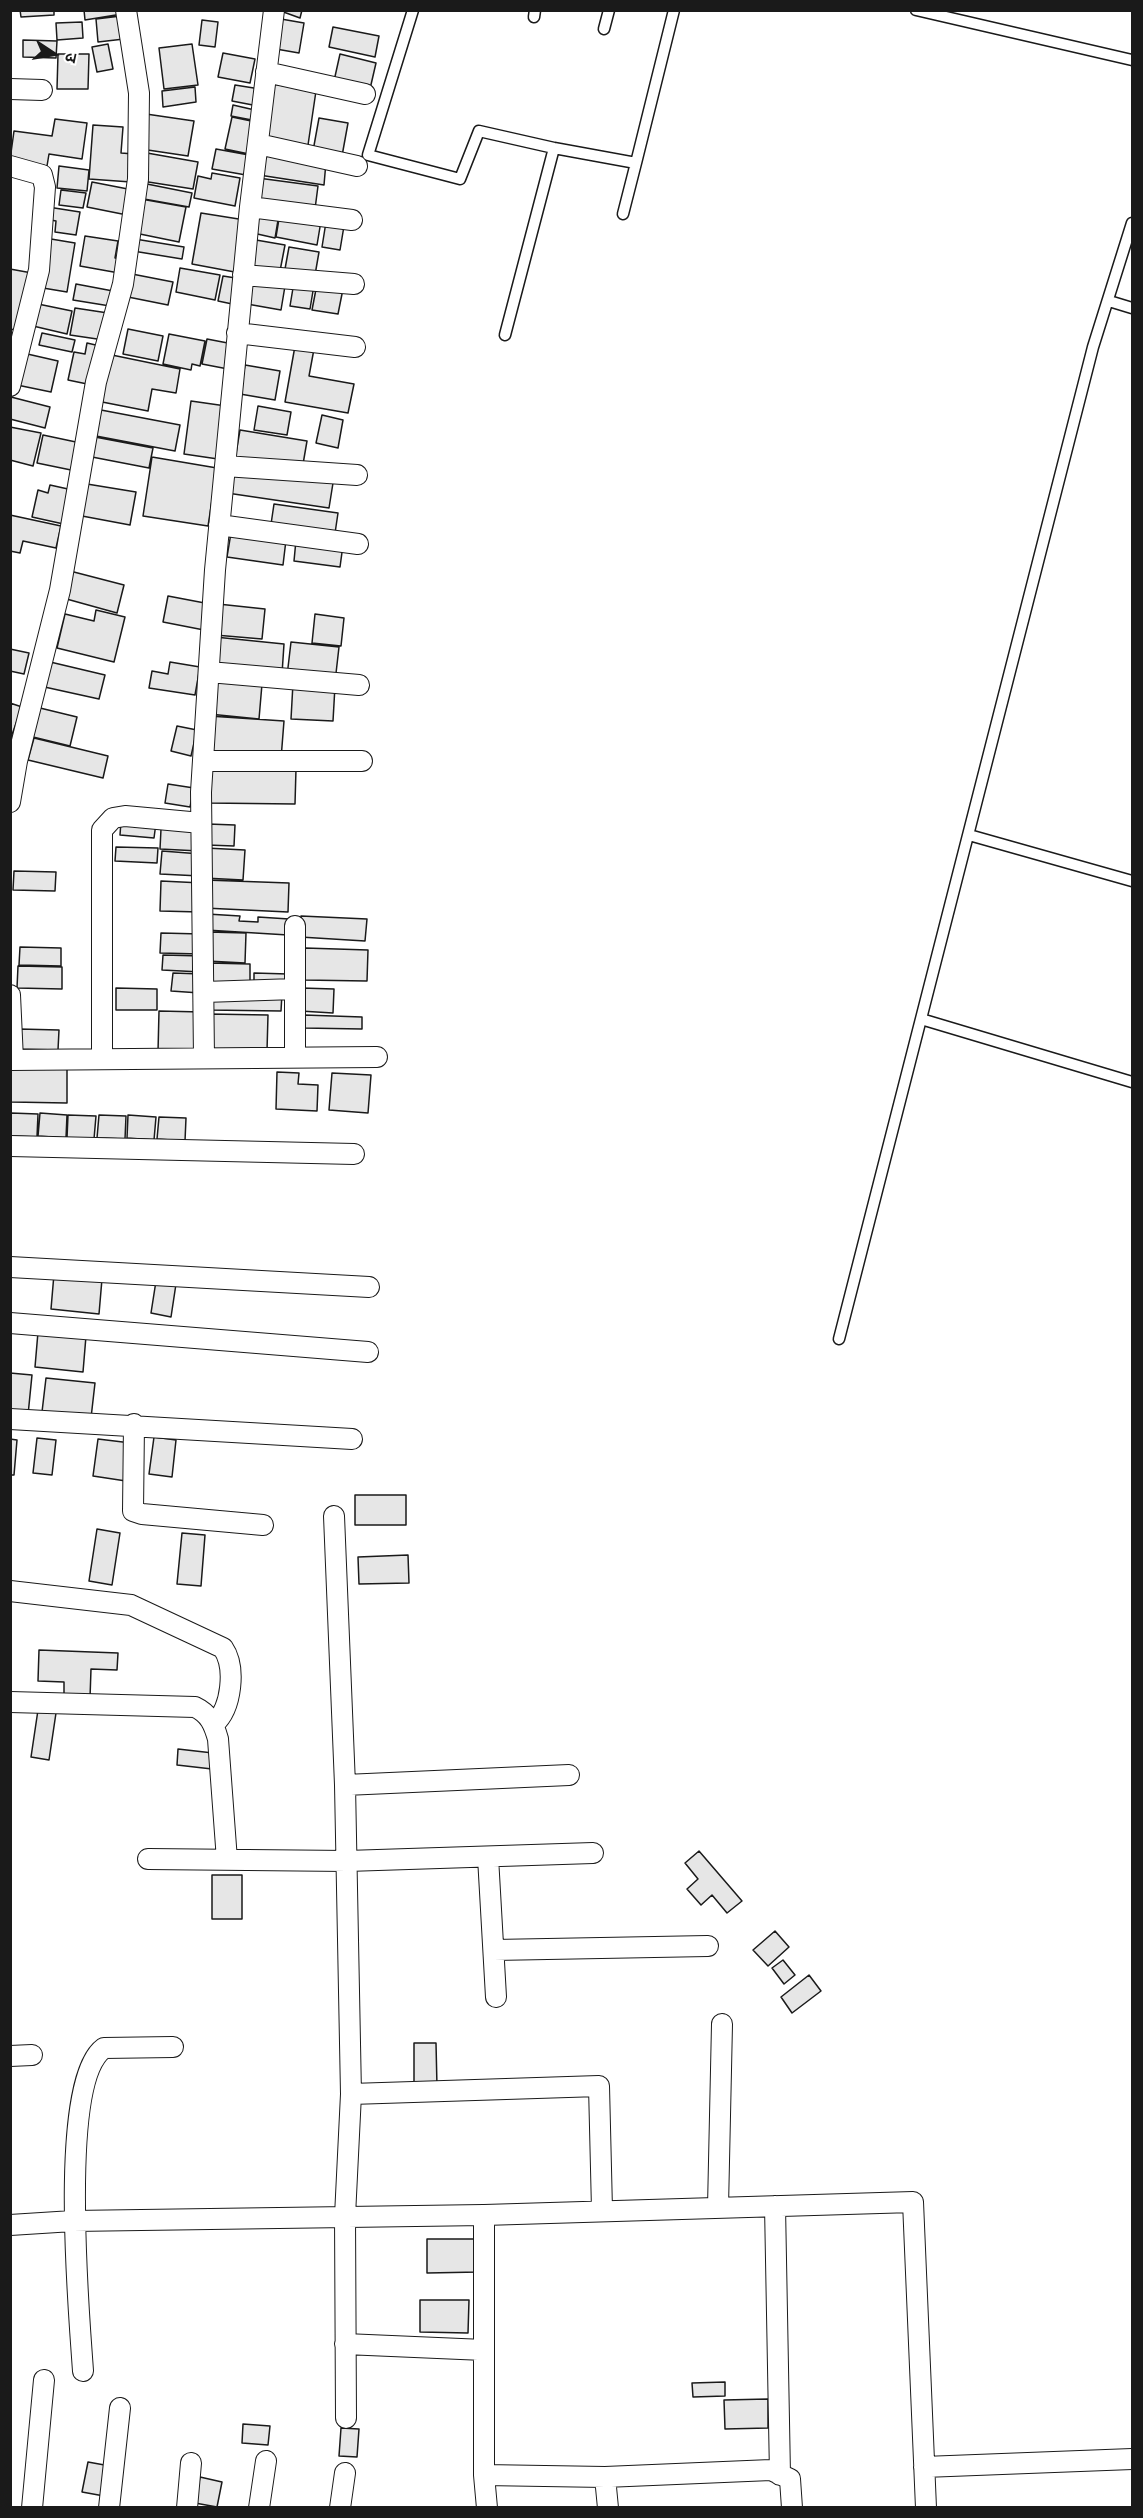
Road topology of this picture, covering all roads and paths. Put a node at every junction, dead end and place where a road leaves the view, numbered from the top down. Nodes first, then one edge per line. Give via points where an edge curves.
1 (126, 10) edge
2 (274, 10) edge
3 (413, 10) edge
4 (609, 10) edge
5 (674, 10) edge
6 (916, 10) edge
7 (604, 29) dead end
8 (1132, 60) edge
9 (266, 72) junction
10 (10, 89) edge
11 (42, 90) dead end
12 (365, 94) dead end
13 (258, 144) junction
14 (554, 148) junction
15 (636, 163) junction
16 (10, 166) edge
17 (357, 166) dead end
18 (250, 207) junction
19 (622, 214) dead end
20 (352, 220) dead end
21 (1132, 223) edge
22 (243, 275) junction
23 (354, 284) dead end
24 (1109, 301) junction
25 (1132, 308) edge
26 (237, 333) junction
27 (505, 335) dead end
28 (355, 347) dead end
29 (10, 387) edge
30 (225, 466) junction
31 (357, 475) dead end
32 (219, 525) junction
33 (358, 544) dead end
34 (209, 672) junction
35 (359, 685) dead end
36 (203, 761) junction
37 (362, 761) dead end
38 (10, 802) edge
39 (201, 822) junction
40 (969, 835) junction
41 (1132, 881) edge
42 (295, 926) dead end
43 (295, 989) junction
44 (204, 992) junction
45 (10, 995) edge
46 (921, 1019) junction
47 (295, 1057) junction
48 (377, 1057) dead end
49 (102, 1058) junction
50 (204, 1058) junction
51 (12, 1060) edge
52 (1132, 1082) edge
53 (10, 1146) edge
54 (354, 1154) dead end
55 (10, 1267) edge
56 (369, 1287) dead end
57 (10, 1323) edge
58 (839, 1339) dead end
59 (368, 1352) dead end
60 (10, 1419) edge
61 (134, 1424) junction
62 (352, 1439) dead end
63 (334, 1516) dead end
64 (263, 1525) dead end
65 (10, 1591) edge
66 (10, 1702) edge
67 (214, 1724) junction
68 (569, 1774) dead end
69 (345, 1785) junction
70 (593, 1853) dead end
71 (488, 1857) junction
72 (148, 1859) dead end
73 (227, 1860) junction
74 (347, 1861) junction
75 (708, 1946) dead end
76 (494, 1950) junction
77 (496, 1997) dead end
78 (722, 2024) dead end
79 (173, 2047) dead end
80 (32, 2055) dead end
81 (10, 2056) edge
82 (351, 2094) junction
83 (775, 2206) junction
84 (718, 2207) junction
85 (602, 2210) junction
86 (484, 2215) junction
87 (345, 2216) junction
88 (73, 2221) junction
89 (10, 2225) edge
90 (345, 2344) junction
91 (484, 2350) junction
92 (83, 2371) dead end
93 (44, 2380) dead end
94 (120, 2408) dead end
95 (346, 2418) dead end
96 (1132, 2459) edge
97 (266, 2461) dead end
98 (191, 2463) dead end
99 (924, 2467) junction
100 (345, 2473) dead end
101 (484, 2475) junction
102 (780, 2475) junction
103 (605, 2477) junction
104 (32, 2508) edge
105 (109, 2508) edge
106 (187, 2508) edge
107 (259, 2508) edge
108 (340, 2508) edge
109 (487, 2508) edge
110 (608, 2508) edge
111 (792, 2508) edge
112 (926, 2508) edge

1 - 38 street via 139,93 139,125 138,179 123,284 96,382 60,590
2 - 9 street
3 - 14 lane via 368,155 460,179 479,131
4 - 7 lane
5 - 15 lane
6 - 8 lane
9 - 12 street
9 - 13 street
10 - 11 street
13 - 17 street
13 - 18 street
14 - 15 lane
14 - 27 lane
15 - 19 lane
16 - 29 street via 42,175 45,187 39,270
18 - 20 street
18 - 22 street
21 - 24 lane
22 - 23 street
22 - 26 street
24 - 25 lane
24 - 40 lane via 1093,347
26 - 28 street
26 - 30 street
30 - 31 street
30 - 32 street
32 - 33 street
32 - 34 street
34 - 35 street
34 - 36 street
36 - 37 street
36 - 39 street
39 - 44 street
39 - 49 street via 125,816 113,818 102,830
40 - 41 lane
40 - 46 lane
42 - 43 street
43 - 44 street
43 - 47 street
44 - 50 street
45 - 51 street
46 - 52 lane
46 - 58 lane
47 - 48 street
47 - 50 street
49 - 50 street
49 - 51 street
53 - 54 street
55 - 56 street
57 - 59 street
60 - 61 street
61 - 62 street
61 - 64 street via 133,1511 142,1515
63 - 69 street
65 - 67 street via 130,1605 223,1647 230,1661 228,1701
66 - 67 street via 195,1707
67 - 73 street
68 - 69 street
69 - 74 street
70 - 71 street
71 - 74 street
71 - 76 street
72 - 73 street
73 - 74 street
74 - 82 street
75 - 76 street
76 - 77 street
78 - 84 street
79 - 88 street via 117,2046 95,2054 81,2090
80 - 81 street
82 - 85 street via 599,2086
82 - 87 street
83 - 84 street
83 - 99 street via 913,2202
83 - 102 street
84 - 85 street
85 - 86 street
86 - 87 street
86 - 91 street
87 - 88 street
87 - 90 street
88 - 89 street
88 - 92 street
90 - 91 street
90 - 95 street
91 - 101 street
93 - 104 street
94 - 105 street
96 - 99 street
97 - 107 street
98 - 106 street
99 - 112 street
100 - 108 street
101 - 103 street
101 - 109 street
102 - 103 street via 771,2470
102 - 111 street via 790,2479
103 - 110 street

